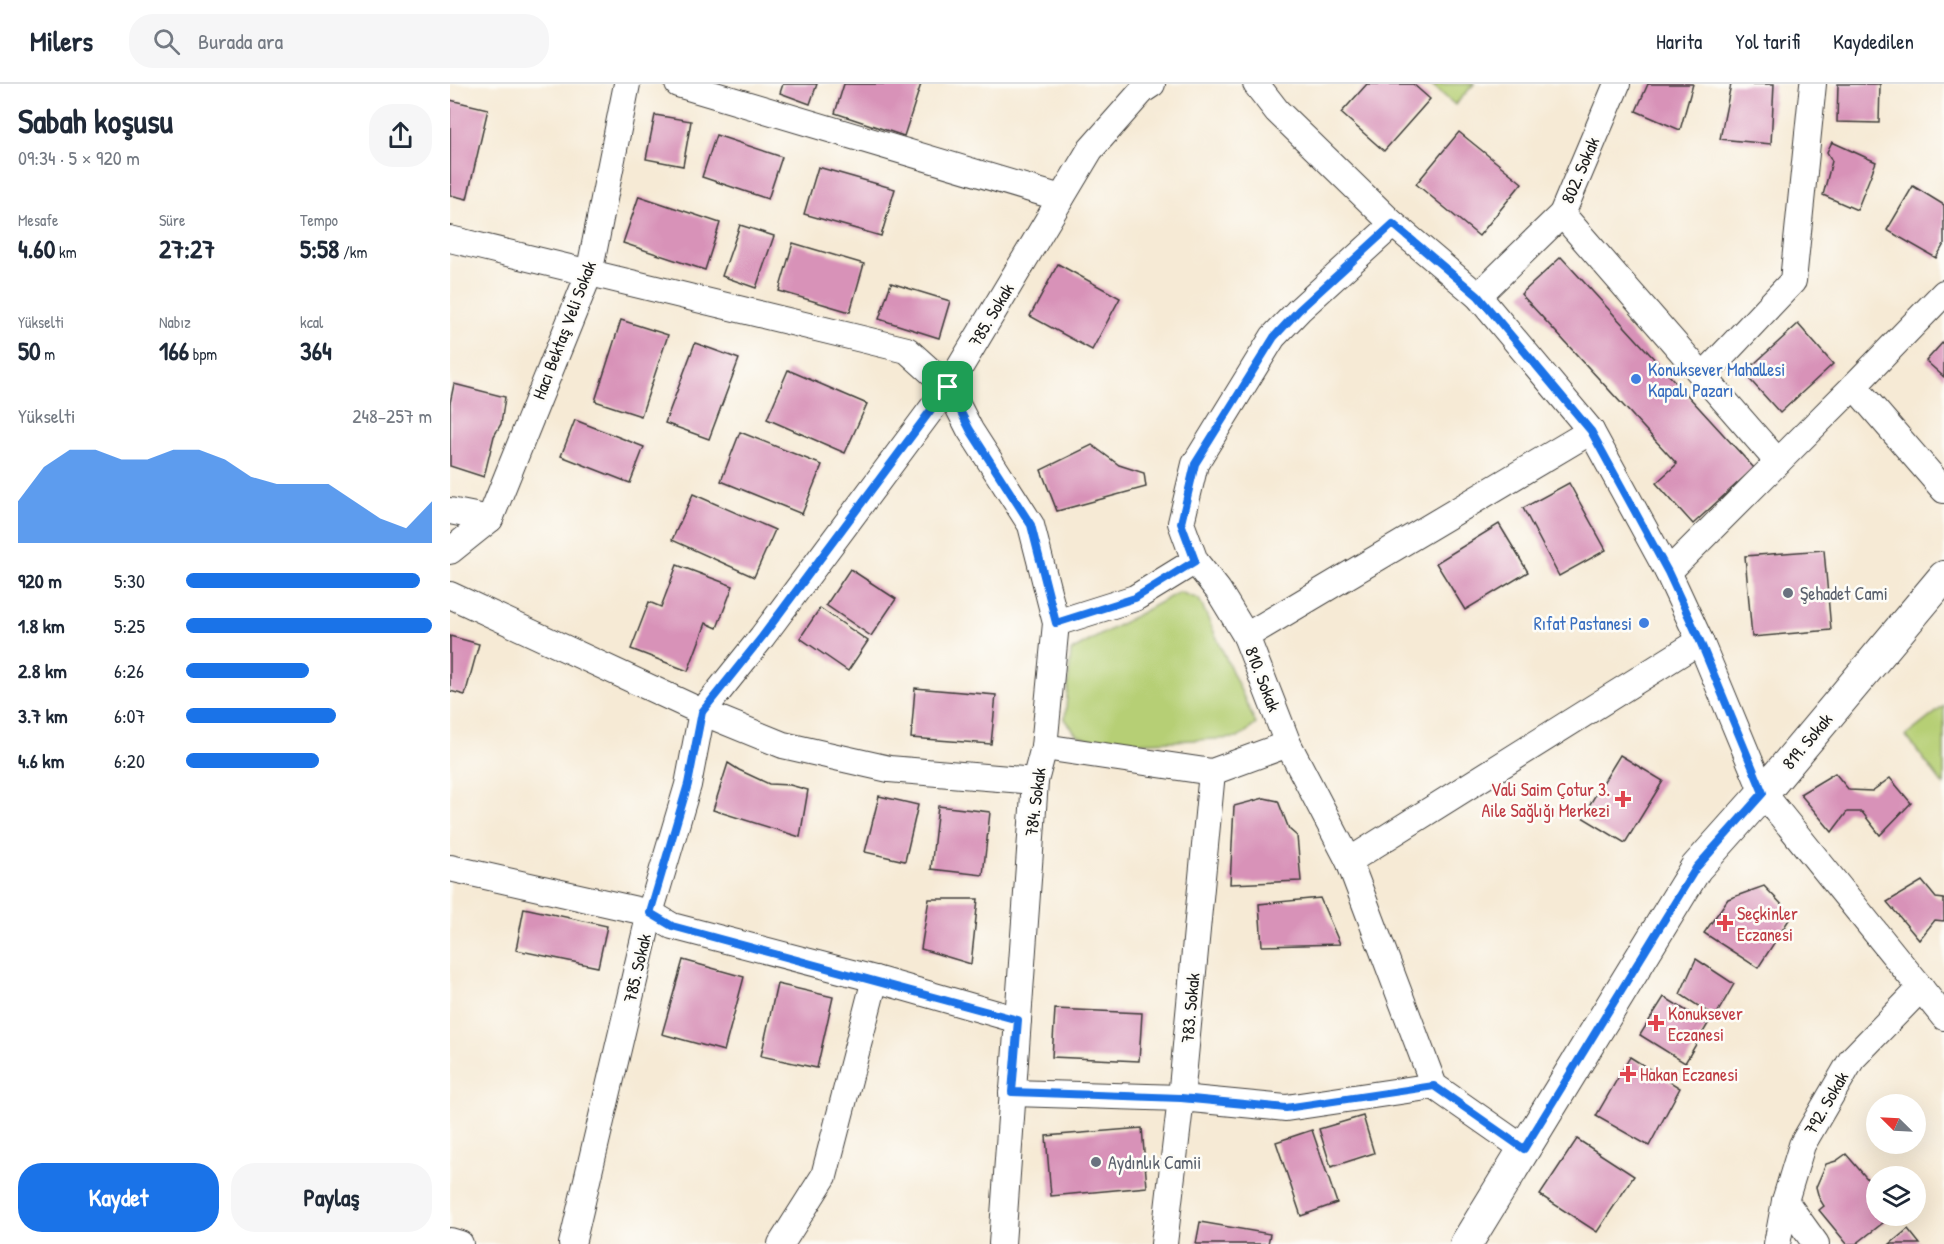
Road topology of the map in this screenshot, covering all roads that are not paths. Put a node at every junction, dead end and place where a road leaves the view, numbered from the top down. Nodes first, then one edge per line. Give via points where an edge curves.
1 (627, 84) edge
2 (678, 84) edge
3 (1152, 84) edge
4 (1256, 84) edge
5 (1617, 84) edge
6 (1813, 84) edge
7 (1061, 198) junction
8 (1562, 214) junction
9 (1393, 224) junction
10 (450, 239) edge
11 (589, 274) junction
12 (1944, 293) edge
13 (1478, 296) junction
14 (1703, 376) junction
15 (1854, 386) junction
16 (948, 387) junction
17 (1591, 431) junction
18 (1778, 462) junction
19 (1944, 490) edge
20 (450, 512) edge
21 (490, 519) junction
22 (450, 551) edge
23 (1195, 561) junction
24 (1668, 572) junction
25 (1944, 577) edge
26 (450, 595) edge
27 (1056, 623) junction
28 (1246, 636) junction
29 (1700, 641) junction
30 (702, 712) junction
31 (1288, 744) junction
32 (1044, 747) junction
33 (1212, 772) junction
34 (1035, 781) junction
35 (1763, 793) junction
36 (1349, 861) junction
37 (450, 868) edge
38 (650, 913) junction
39 (875, 980) junction
40 (1921, 988) junction
41 (1944, 1017) edge
42 (1018, 1020) junction
43 (1434, 1086) junction
44 (1012, 1092) junction
45 (1181, 1098) junction
46 (1524, 1149) junction
47 (1785, 1201) junction
48 (450, 1241) edge
49 (460, 1244) edge
50 (572, 1244) edge
51 (781, 1244) edge
52 (1002, 1244) edge
53 (1164, 1244) edge
54 (1466, 1244) edge
55 (1776, 1244) edge
56 (1816, 1244) edge

1 - 11 street, Hacı Bektaş Veli Sokak
2 - 7 street
3 - 7 street, 785. Sokak via 1090,150
4 - 9 street via 1277,111
5 - 8 street, 802. Sokak
6 - 14 street via 1792,281
7 - 16 street, 785. Sokak
8 - 13 street, 802. Sokak
8 - 14 street
9 - 13 street
9 - 23 street, 810. Sokak via 1274,337 1195,464 1181,523
10 - 11 street
11 - 16 street via 908,350
11 - 21 street, Hacı Bektaş Veli Sokak
12 - 15 street
13 - 17 street
14 - 18 street
15 - 18 street
15 - 19 street
16 - 27 street, 784. Sokak via 970,430 1031,525
16 - 30 street, 785. Sokak
17 - 24 street
17 - 28 street
18 - 24 street
20 - 21 street
21 - 22 street, Hacı Bektaş Veli Sokak
23 - 27 street via 1135,598
23 - 28 street, 810. Sokak
24 - 29 street
25 - 35 street, 819. Sokak
26 - 30 street
27 - 32 street, 784. Sokak
28 - 31 street, 810. Sokak
29 - 35 street
29 - 36 street
30 - 34 street via 783,745 889,769
30 - 38 street, 785. Sokak via 688,784
31 - 33 street
31 - 36 street, 810. Sokak
32 - 33 street
32 - 34 street, 784. Sokak
33 - 45 street, 783. Sokak
34 - 42 street, 784. Sokak
35 - 40 street
35 - 46 street, 819. Sokak via 1696,868
36 - 43 street, 810. Sokak
37 - 38 street
38 - 39 street via 672,926
38 - 50 street, 785. Sokak
39 - 42 street
39 - 51 street via 824,1176
40 - 41 street
40 - 47 street, 792. Sokak via 1852,1059 1802,1145
42 - 44 street, 784. Sokak
43 - 45 street via 1286,1108
43 - 46 street
44 - 45 street
44 - 52 street, 784. Sokak
45 - 53 street, 783. Sokak
46 - 54 street, 819. Sokak
47 - 55 street, 792. Sokak
47 - 56 street
48 - 49 street

